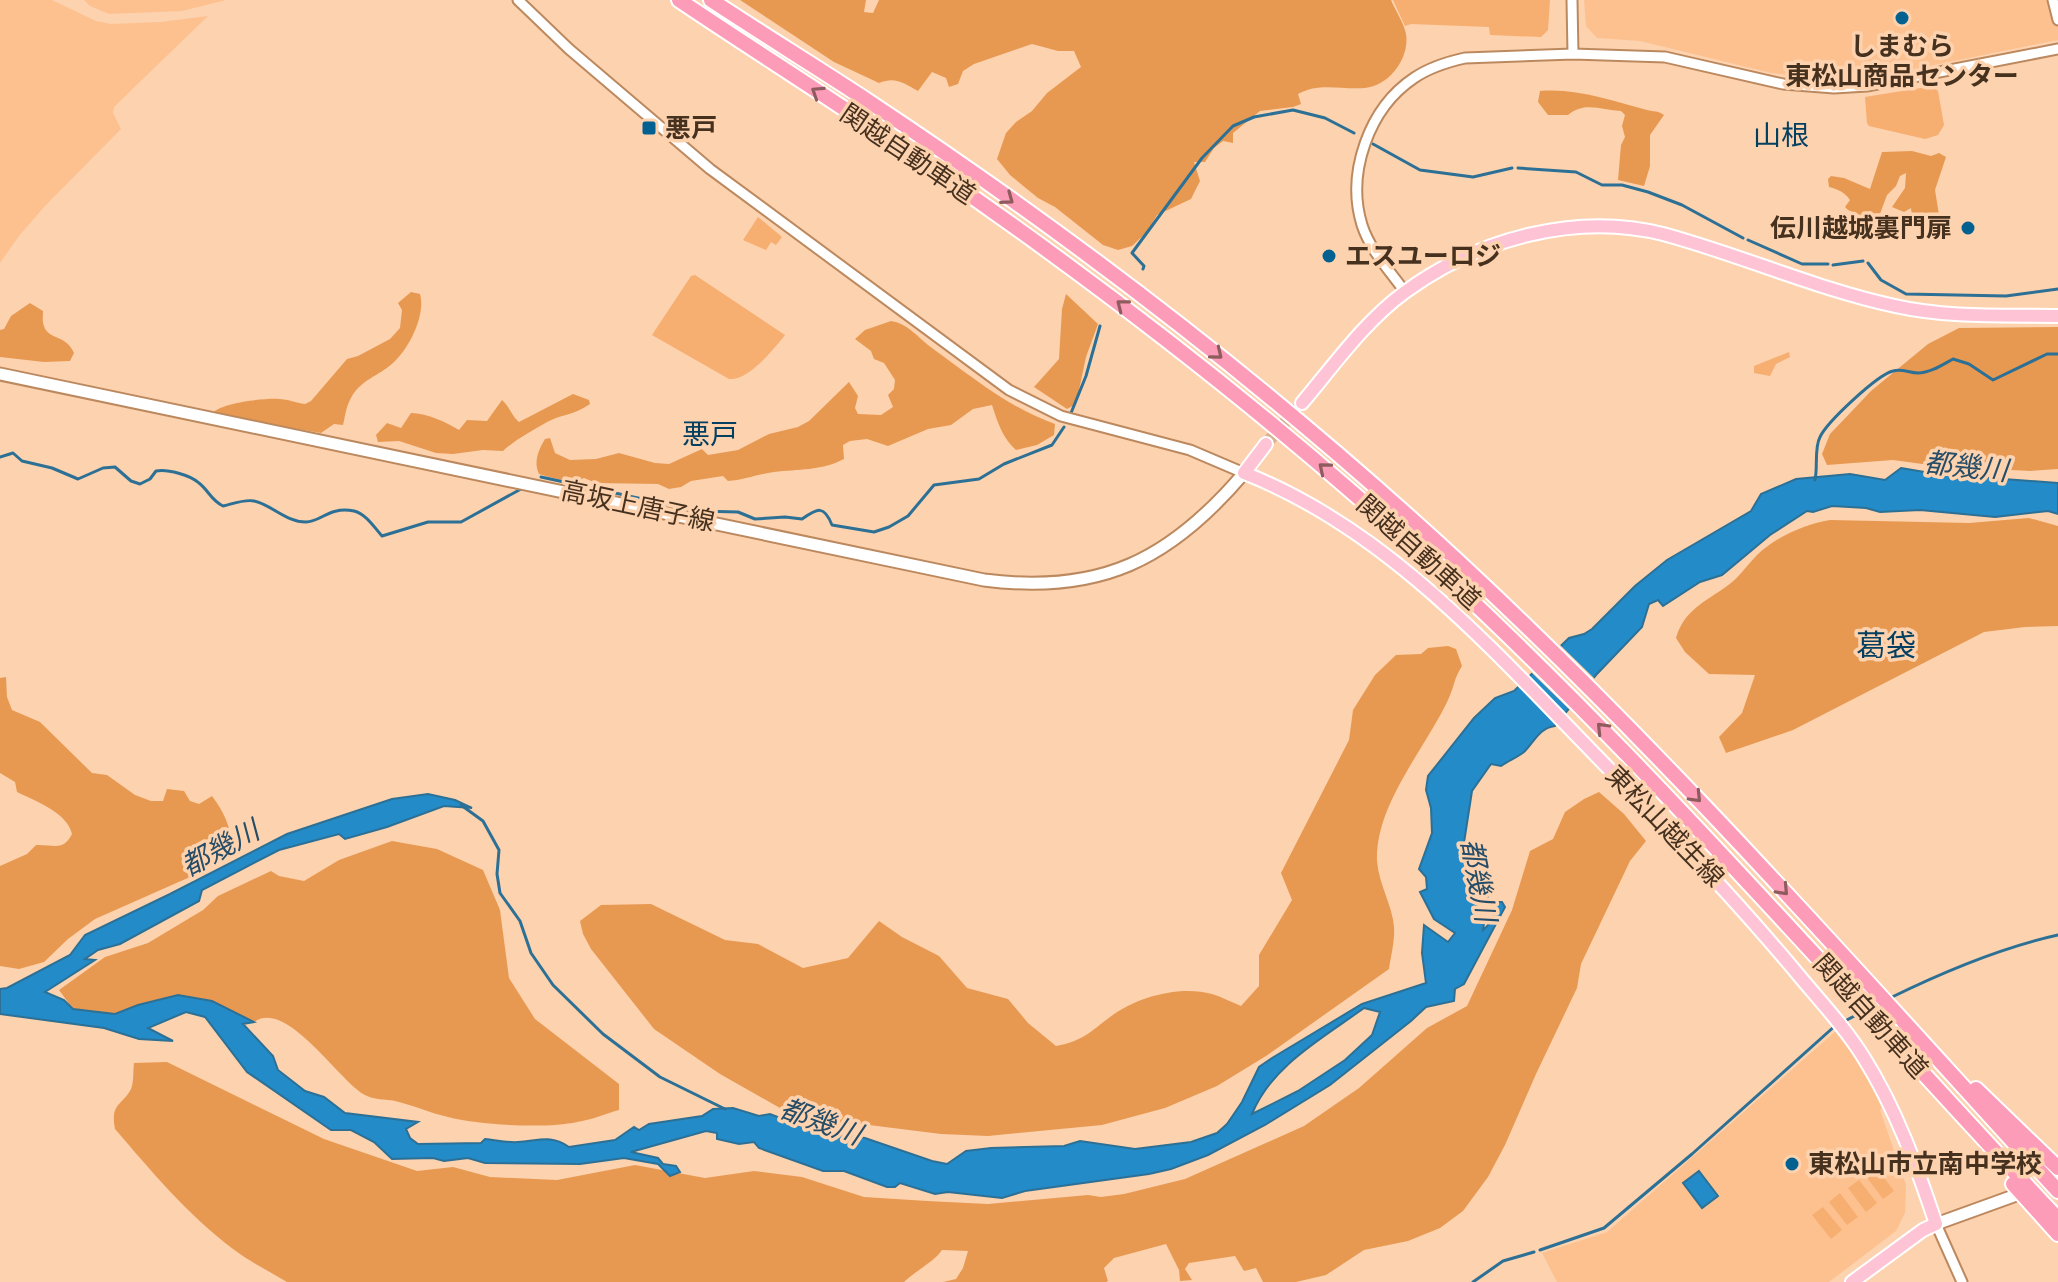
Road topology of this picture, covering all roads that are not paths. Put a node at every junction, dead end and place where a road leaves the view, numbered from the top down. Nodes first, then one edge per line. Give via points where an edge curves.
1 (518, 0) edge
2 (679, 0) edge
3 (711, 0) edge
4 (1572, 0) edge
5 (2053, 0) edge
6 (2058, 20) edge
7 (2058, 49) edge
8 (1573, 54) junction
9 (1405, 292) junction
10 (2058, 316) edge
11 (0, 374) edge
12 (1302, 403) tunnel mouth
13 (1266, 444) tunnel mouth
14 (1244, 473) junction
15 (1916, 1034) junction
16 (1961, 1116) junction
17 (2058, 1168) edge
18 (2058, 1191) edge
19 (2019, 1194) dead end
20 (2058, 1219) edge
21 (1936, 1224) junction
22 (2058, 1234) edge
23 (1852, 1282) edge
24 (1962, 1282) edge

1 - 14 street via 726,182 1009,390 1061,416 1190,450
16 -> 2 highway, 関越自動車道 via 1562,687 1355,494 1124,306 909,152
3 -> 15 highway, 関越自動車道 via 871,103 1120,279 1308,430 1434,539 1609,707
4 - 8 street
5 - 6 street
7 - 8 street via 1834,88 1783,84 1665,57
8 - 9 street via 1443,63 1413,78 1379,115 1360,163 1359,211 1373,248
9 - 10 main road via 1491,245 1520,236 1618,227 1661,234 1899,307
9 - 12 main road
11 - 14 main road, 高坂上唐子線 via 1019,584 1091,578 1133,564 1188,532
13 - 14 main road
14 - 21 main road, 東松山越生線 via 1305,500 1397,564 1467,626 1697,858 1859,1051 1904,1137
15 - 17 highway
15 - 18 highway, 関越自動車道
16 - 20 highway, 関越自動車道
16 - 22 highway
19 - 21 main road
21 - 23 main road
21 - 24 street

